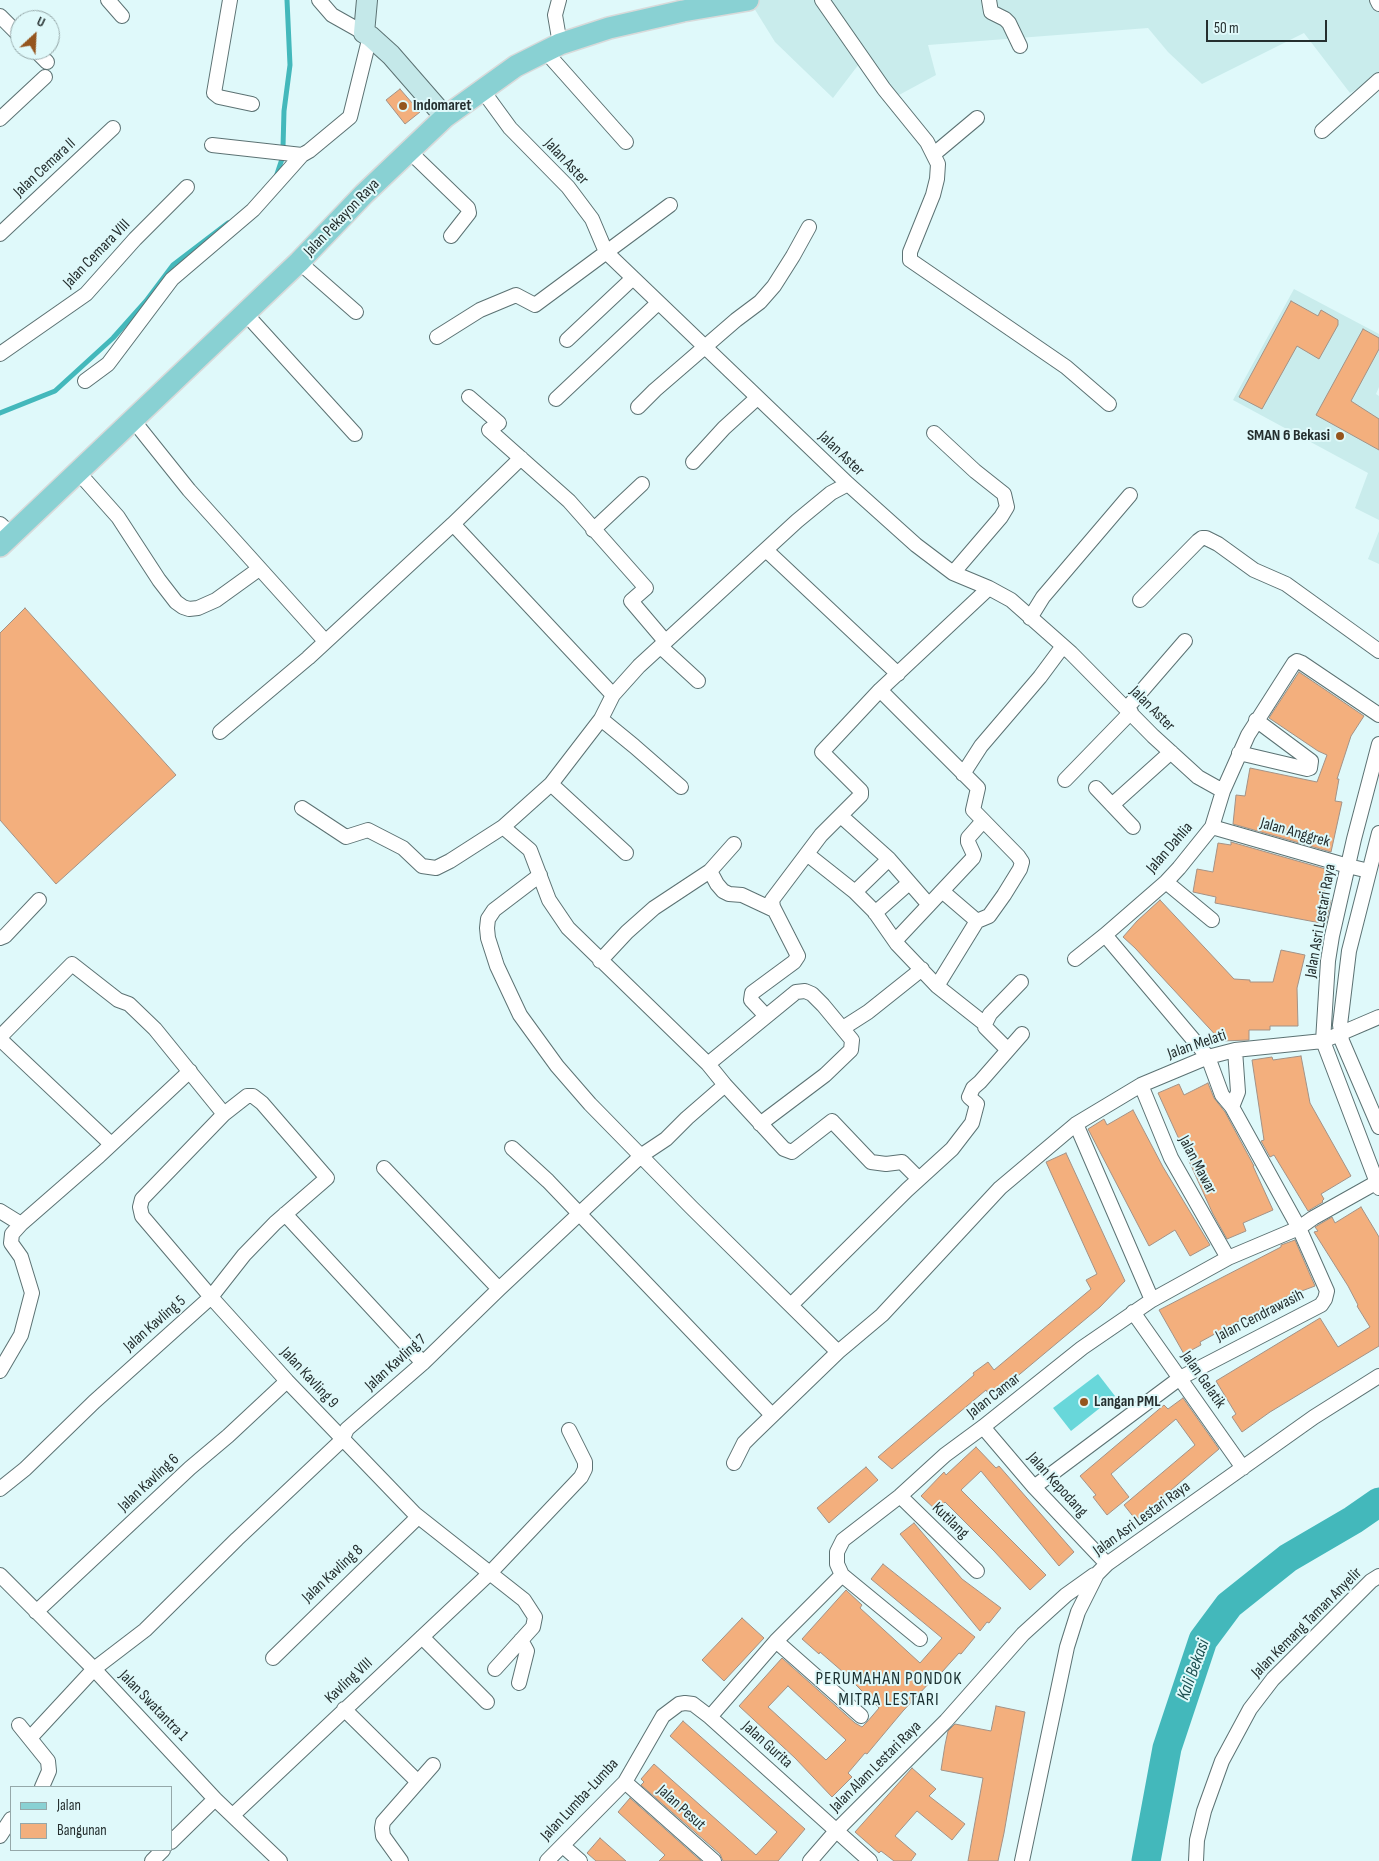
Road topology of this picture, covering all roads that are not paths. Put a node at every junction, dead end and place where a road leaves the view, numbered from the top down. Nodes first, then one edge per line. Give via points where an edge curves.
1 (108, 0) edge
2 (230, 0) edge
3 (319, 0) edge
4 (367, 0) edge
5 (559, 0) edge
6 (748, 0) edge
7 (822, 0) edge
8 (989, 0) edge
9 (1377, 0) edge
10 (1379, 4) edge
11 (0, 16) edge
12 (122, 16) dead end
13 (10, 26) edge
14 (367, 34) junction
15 (1020, 46) dead end
16 (552, 48) junction
17 (45, 77) dead end
18 (1379, 80) edge
19 (482, 91) junction
20 (252, 104) dead end
21 (445, 117) junction
22 (977, 118) dead end
23 (0, 119) edge
24 (113, 128) dead end
25 (1322, 131) dead end
26 (626, 142) dead end
27 (212, 145) dead end
28 (409, 151) junction
29 (934, 154) junction
30 (302, 155) junction
31 (187, 188) dead end
32 (670, 205) dead end
33 (809, 227) dead end
34 (0, 234) edge
35 (450, 236) dead end
36 (606, 252) junction
37 (299, 262) junction
38 (632, 278) junction
39 (658, 303) junction
40 (356, 312) dead end
41 (245, 313) junction
42 (437, 337) dead end
43 (567, 340) dead end
44 (705, 348) junction
45 (0, 354) edge
46 (85, 381) dead end
47 (469, 397) dead end
48 (757, 398) junction
49 (556, 399) dead end
50 (1109, 404) dead end
51 (638, 407) dead end
52 (133, 420) junction
53 (934, 433) dead end
54 (355, 434) dead end
55 (520, 458) junction
56 (693, 462) dead end
57 (78, 472) junction
58 (642, 484) dead end
59 (848, 484) junction
60 (1130, 495) dead end
61 (453, 524) junction
62 (593, 530) junction
63 (4, 535) edge
64 (766, 550) junction
65 (259, 569) junction
66 (953, 573) junction
67 (989, 588) junction
68 (1140, 600) dead end
69 (1030, 618) junction
70 (1186, 641) dead end
71 (325, 642) junction
72 (663, 644) junction
73 (1063, 646) junction
74 (1379, 651) edge
75 (898, 674) junction
76 (698, 681) dead end
77 (880, 690) junction
78 (613, 695) junction
79 (1129, 710) junction
80 (1379, 715) edge
81 (600, 719) junction
82 (1256, 720) junction
83 (220, 732) dead end
84 (1379, 744) edge
85 (1171, 752) junction
86 (1239, 752) junction
87 (963, 774) junction
88 (1065, 780) dead end
89 (551, 784) junction
90 (681, 787) dead end
91 (1096, 788) dead end
92 (1373, 789) edge
93 (1223, 791) junction
94 (1112, 804) junction
95 (302, 808) dead end
96 (842, 816) junction
97 (983, 821) junction
98 (503, 827) junction
99 (1133, 827) dead end
100 (1212, 827) junction
101 (1379, 833) edge
102 (734, 844) dead end
103 (1377, 848) edge
104 (626, 853) dead end
105 (807, 854) junction
106 (889, 859) junction
107 (1348, 866) junction
108 (1369, 870) junction
109 (710, 871) junction
110 (540, 874) junction
111 (1166, 882) junction
112 (909, 883) junction
113 (942, 891) junction
114 (855, 892) junction
115 (39, 900) dead end
116 (929, 905) junction
117 (774, 910) junction
118 (875, 913) junction
119 (1212, 920) dead end
120 (977, 921) junction
121 (1104, 935) junction
122 (0, 938) edge
123 (895, 941) junction
124 (1075, 959) dead end
125 (600, 961) junction
126 (922, 969) junction
127 (1021, 982) dead end
128 (937, 986) junction
129 (766, 1016) junction
130 (1379, 1017) edge
131 (985, 1024) junction
132 (843, 1028) junction
133 (1340, 1033) junction
134 (1022, 1034) dead end
135 (0, 1038) edge
136 (1323, 1041) junction
137 (1007, 1049) junction
138 (1235, 1050) junction
139 (1208, 1057) junction
140 (708, 1064) junction
141 (190, 1071) junction
142 (1141, 1085) junction
143 (725, 1086) junction
144 (1232, 1107) junction
145 (224, 1114) junction
146 (760, 1124) junction
147 (1076, 1124) junction
148 (1379, 1127) edge
149 (110, 1144) junction
150 (512, 1148) dead end
151 (642, 1156) junction
152 (384, 1168) dead end
153 (327, 1178) joint
154 (919, 1179) junction
155 (1378, 1184) edge
156 (0, 1210) edge
157 (285, 1214) junction
158 (580, 1214) junction
159 (21, 1224) junction
160 (1299, 1228) junction
161 (1228, 1258) junction
162 (499, 1288) junction
163 (211, 1297) junction
164 (1152, 1300) junction
165 (791, 1306) junction
166 (1133, 1312) junction
167 (838, 1352) junction
168 (424, 1363) junction
169 (0, 1371) edge
170 (1379, 1376) edge
171 (1180, 1378) junction
172 (287, 1380) junction
173 (772, 1416) junction
174 (984, 1427) junction
175 (569, 1430) dead end
176 (342, 1440) junction
177 (734, 1463) dead end
178 (1243, 1468) junction
179 (1034, 1487) junction
180 (0, 1489) edge
181 (900, 1496) junction
182 (418, 1517) junction
183 (1102, 1569) junction
184 (977, 1571) dead end
185 (490, 1573) junction
186 (0, 1575) edge
187 (842, 1575) junction
188 (1379, 1576) edge
189 (36, 1612) junction
190 (422, 1637) junction
191 (920, 1638) dead end
192 (521, 1640) junction
193 (776, 1641) junction
194 (272, 1658) dead end
195 (94, 1669) junction
196 (495, 1669) dead end
197 (519, 1683) dead end
198 (487, 1702) dead end
199 (344, 1709) junction
200 (668, 1711) joint
201 (860, 1716) dead end
202 (710, 1717) junction
203 (19, 1725) dead end
204 (30, 1738) junction
205 (433, 1765) dead end
206 (418, 1782) junction
207 (625, 1782) junction
208 (44, 1785) edge
209 (216, 1799) junction
210 (233, 1815) junction
211 (10, 1821) edge
212 (836, 1831) junction
213 (0, 1836) edge
214 (172, 1841) edge
215 (563, 1846) junction
216 (162, 1851) edge
217 (152, 1861) edge
218 (280, 1861) edge
219 (401, 1861) edge
220 (547, 1861) edge
221 (580, 1861) edge
222 (714, 1861) edge
223 (810, 1861) edge
224 (870, 1861) edge
225 (1022, 1861) edge
226 (1196, 1861) edge

1 - 12 street
2 - 20 street via 214,93
3 - 14 street via 332,15
4 - 14 street
5 - 16 street
6 - 16 main road, Jalan Pekayon Raya via 609,28
7 - 29 street
8 - 15 street via 991,12 1009,23
9 - 10 street
11 - 13 street
14 - 21 street via 391,55
14 - 30 street via 350,117
16 - 19 main road, Jalan Pekayon Raya via 516,66
16 - 26 street
17 - 23 street
18 - 25 street
19 - 21 main road, Jalan Pekayon Raya
19 - 36 street, Jalan Aster via 510,128 568,187 592,219
21 - 28 main road, Jalan Pekayon Raya
22 - 29 street
24 - 34 street, Jalan Cemara II
27 - 30 street
28 - 35 street via 468,208 469,213
28 - 37 main road, Jalan Pekayon Raya
29 - 50 street via 938,164 937,178 910,252 910,260 1066,367
30 - 46 street via 253,210 172,279 108,364
31 - 45 street, Jalan Cemara VIII via 86,294
32 - 36 street
33 - 44 street via 794,256 765,297
36 - 38 street, Jalan Aster
36 - 42 street via 535,305 516,295 480,310
37 - 40 street
37 - 41 main road, Jalan Pekayon Raya
38 - 39 street, Jalan Aster
38 - 43 street
39 - 44 street, Jalan Aster
39 - 49 street
41 - 52 main road, Jalan Pekayon Raya
41 - 54 street
44 - 48 street, Jalan Aster
44 - 51 street
47 - 55 street via 499,423 489,430
48 - 56 street
48 - 59 street, Jalan Aster
52 - 57 main road, Jalan Pekayon Raya
52 - 65 street
53 - 66 street via 1004,494 1007,507
55 - 61 street
55 - 62 street via 570,501
57 - 63 main road, Jalan Pekayon Raya
57 - 65 street via 118,517 158,580 183,607 198,608 216,600
58 - 62 street
59 - 64 street via 831,493
59 - 66 street, Jalan Aster via 916,545
60 - 69 street via 1043,598
61 - 71 street
61 - 78 street
62 - 72 street via 646,588 631,601
64 - 72 street
64 - 75 street
65 - 71 street
66 - 67 street, Jalan Aster
67 - 69 street, Jalan Aster via 1011,600
67 - 75 street
68 - 74 street via 1198,541 1206,538 1254,570 1286,584
69 - 73 street, Jalan Aster
70 - 79 street
71 - 83 street
72 - 76 street
72 - 78 street
73 - 79 street, Jalan Aster
73 - 87 street via 981,746
75 - 77 street
77 - 87 street
77 - 96 street via 822,752 861,791 860,797
78 - 81 street
79 - 85 street, Jalan Aster
79 - 88 street
80 - 82 street, Jalan Dahlia via 1297,662 1291,666
81 - 89 street
81 - 90 street
82 - 86 street, Jalan Dahlia
82 - 86 street via 1311,761 1310,768 1307,770
84 - 92 street, Jalan Asri Lestari Raya
85 - 93 street, Jalan Aster via 1198,777
85 - 94 street
86 - 93 street, Jalan Dahlia
87 - 97 street via 978,788 973,810
89 - 98 street
89 - 104 street
91 - 94 street
92 - 107 street, Jalan Asri Lestari Raya
93 - 100 street, Jalan Dahlia
94 - 99 street
95 - 98 street via 346,837 368,830 404,848 422,866 436,868
96 - 105 street via 821,835
96 - 106 street
97 - 113 street via 968,838 973,858
97 - 120 street via 1022,862 988,916
98 - 110 street via 530,850
100 - 107 street, Jalan Anggrek
100 - 111 street, Jalan Dahlia
101 - 103 street, Jalan Asri Lestari Raya
102 - 109 street
103 - 108 street, Jalan Asri Lestari Raya
105 - 114 street
105 - 117 street via 772,900
106 - 112 street
106 - 114 street
107 - 108 street, Jalan Anggrek
107 - 136 street, Jalan Asri Lestari Raya via 1328,960
108 - 133 street, Jalan Asri Lestari Raya via 1350,951
109 - 117 street via 723,891 742,895
109 - 125 street via 654,908
110 - 125 street via 549,900 568,928
110 - 151 street via 494,910 488,919 488,938 497,966 520,1015 557,1066
111 - 119 street
111 - 121 street, Jalan Dahlia
112 - 116 street
112 - 118 street
113 - 116 street
113 - 120 street
114 - 118 street
115 - 122 street
116 - 123 street
117 - 129 street via 798,956 752,994 751,1000
118 - 123 street
120 - 128 street
121 - 124 street, Jalan Dahlia
121 - 139 street
123 - 126 street
125 - 140 street
126 - 128 street
126 - 132 street
127 - 131 street via 990,1014
128 - 131 street
129 - 132 street via 796,992 805,991 812,994
129 - 140 street
130 - 133 street, Jalan Melati
131 - 137 street
132 - 146 street via 852,1040 851,1050 826,1075
133 - 136 street, Jalan Melati
133 - 148 street, Jalan Asri Lestari Raya
134 - 137 street
135 - 141 street via 72,964 118,1000 129,1004
135 - 149 street
136 - 138 street, Jalan Melati
136 - 155 street, Jalan Asri Lestari Raya
137 - 154 street via 973,1088 969,1097 977,1104 972,1123 952,1149
138 - 139 street, Jalan Melati
138 - 144 street via 1238,1092
139 - 142 street, Jalan Melati
139 - 144 street, Jalan Cendrawasih via 1222,1095
140 - 143 street
141 - 145 street
141 - 149 street
142 - 147 street, Jalan Melati
142 - 161 street, Jalan Mawar via 1171,1158
143 - 146 street
143 - 151 street, Jalan Kavling 7
144 - 160 street, Jalan Cendrawasih
145 - 153 street, Jalan Kavling 9 via 247,1096 256,1098
145 - 163 street, Jalan Kavling 9 via 142,1199 140,1207 142,1216
146 - 154 street via 784,1149 792,1152 832,1120 871,1162 902,1162
147 - 164 street
147 - 167 street, Jalan Melati via 1000,1188 882,1315
149 - 159 street
150 - 158 street
151 - 158 street, Jalan Kavling 7
151 - 165 street
152 - 162 street
153 - 157 street, Jalan Kavling 5
154 - 165 street
155 - 160 street, Jalan Camar
156 - 159 street
157 - 163 street, Jalan Kavling 5 via 244,1255
157 - 168 street
158 - 162 street, Jalan Kavling 7
158 - 173 street
159 - 169 street via 12,1234 11,1243 20,1257 32,1293 21,1335
160 - 161 street, Jalan Camar
160 - 171 street, Jalan Cendrawasih via 1327,1290 1321,1305
161 - 164 street, Jalan Camar
162 - 168 street, Jalan Kavling 7
163 - 172 street, Jalan Kavling 9
163 - 180 street, Jalan Kavling 5
164 - 166 street, Jalan Camar
165 - 167 street
166 - 171 street, Jalan Gelatik
166 - 174 street, Jalan Camar via 1082,1348
167 - 173 street, Jalan Melati
168 - 176 street, Jalan Kavling 7 via 347,1429
170 - 178 street, Jalan Asri Lestari Raya
171 - 178 street, Jalan Gelatik
171 - 179 street, Jalan Cendrawasih
172 - 176 street, Jalan Kavling 9
172 - 189 street, Jalan Kavling 6
173 - 177 street, Jalan Melati via 744,1442
174 - 179 street, Jalan Kepodang
174 - 181 street, Jalan Camar via 945,1455
175 - 185 street, Kavling VIII via 586,1462 581,1477
176 - 182 street, Jalan Kavling 9
176 - 195 street, Jalan Kavling 7 via 145,1630
178 - 183 street, Jalan Asri Lestari Raya
179 - 183 street, Jalan Kepodang
181 - 184 street, Kutilang
181 - 187 street, Jalan Camar via 842,1540 837,1552 837,1564
182 - 185 street, Jalan Kavling 9
182 - 194 street, Jalan Kavling 8
183 - 212 street, Jalan Alam Lestari Raya via 1036,1621 946,1721
183 - 225 street, Jalan Asri Lestari Raya via 1078,1612 1067,1647
185 - 190 street, Kavling VIII
185 - 192 street, Jalan Kavling 9 via 524,1600 535,1616 532,1627
186 - 189 street, Jalan Swatantra 1
187 - 191 street
187 - 193 street
188 - 226 street, Jalan Kemang Taman Anyelir via 1272,1678 1250,1709 1222,1761 1204,1811
189 - 195 street, Jalan Swatantra 1
190 - 198 street
190 - 199 street, Kavling VIII
192 - 196 street, Jalan Kavling 9
192 - 197 street via 526,1651
193 - 201 street
193 - 202 street
195 - 204 street, Jalan Kavling 7
195 - 209 street, Jalan Swatantra 1
199 - 206 street
199 - 210 street, Kavling VIII
200 - 202 street, Jalan Gurita via 679,1704 693,1704
200 - 207 street, Jalan Lumba-Lumba
202 - 212 street, Jalan Gurita
203 - 204 street
204 - 208 street via 48,1761 49,1771
205 - 206 street
206 - 219 street via 383,1822 383,1836
207 - 215 street, Jalan Lumba-Lumba
207 - 222 street, Jalan Pesut
209 - 210 street, Jalan Swatantra 1
209 - 214 street
210 - 218 street, Jalan Swatantra 1
211 - 213 street
212 - 223 street, Jalan Alam Lestari Raya
212 - 224 street, Jalan Gurita
215 - 220 street, Jalan Lumba-Lumba
215 - 221 street
216 - 217 street

